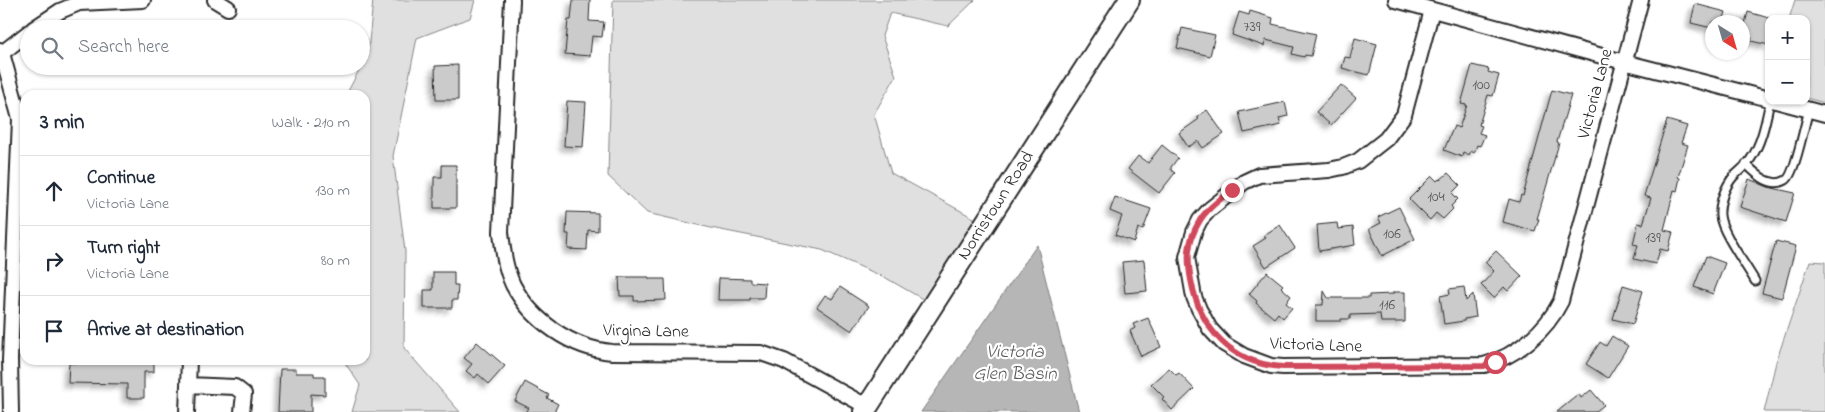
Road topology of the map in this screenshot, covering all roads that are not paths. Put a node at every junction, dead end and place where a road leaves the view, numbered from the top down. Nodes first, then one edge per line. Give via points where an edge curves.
1 (143, 0) edge
2 (215, 0) edge
3 (512, 0) edge
4 (1130, 0) edge
5 (1396, 0) edge
6 (1641, 0) edge
7 (228, 8) dead end
8 (1432, 10) junction
9 (46, 20) edge
10 (20, 38) edge
11 (1, 52) edge
12 (1624, 62) junction
13 (1765, 99) edge
14 (1768, 105) edge
15 (1791, 105) edge
16 (1809, 110) junction
17 (1825, 114) edge
18 (1746, 164) junction
19 (20, 229) edge
20 (1755, 281) dead end
21 (5, 359) edge
22 (189, 365) edge
23 (188, 385) junction
24 (866, 409) edge
25 (11, 412) edge
26 (187, 412) edge
27 (242, 412) edge

1 - 9 street via 79,4
2 - 7 street
3 - 24 street, Virgina Lane via 502,250 513,284 536,315 554,330 595,350 761,353 784,360
4 - 24 main road, Norristown Road
5 - 8 street
6 - 12 street, Victoria Lane
8 - 12 street
8 - 12 street, Victoria Lane via 1404,115 1386,139 1344,168 1259,175 1232,190 1200,220 1188,257 1194,297 1210,329 1224,344 1244,356 1283,367 1484,366 1530,340 1553,316 1561,301
10 - 11 street
11 - 19 street via 20,119
12 - 13 street
14 - 18 lane via 1766,123
15 - 16 street
16 - 17 street
16 - 18 lane via 1796,160 1787,180 1776,183 1765,180
18 - 20 lane via 1733,177 1725,192 1720,217
19 - 21 street
21 - 25 street
22 - 23 street
23 - 26 street
23 - 27 street via 235,387 244,394

